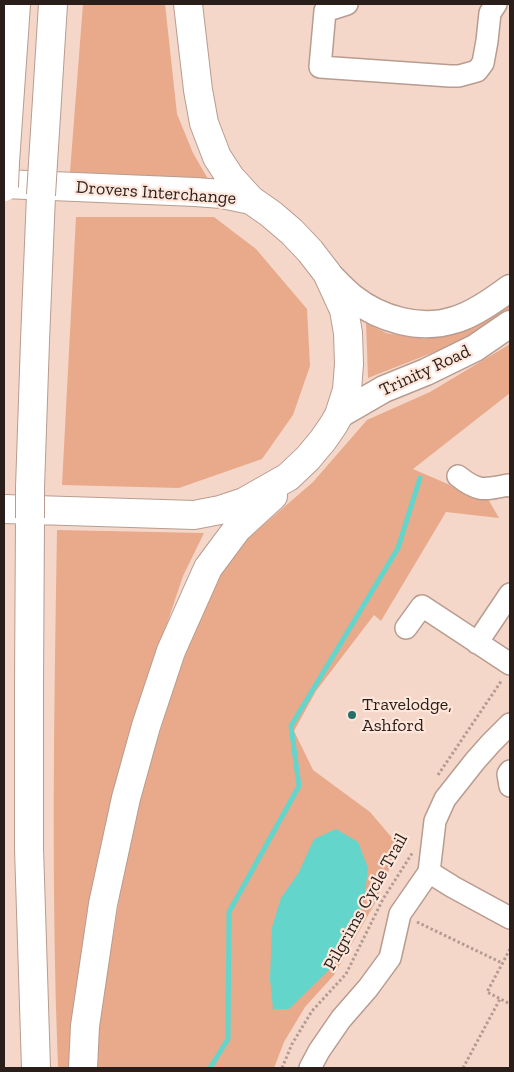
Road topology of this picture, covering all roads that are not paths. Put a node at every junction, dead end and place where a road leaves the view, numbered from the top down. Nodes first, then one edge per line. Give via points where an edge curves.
1 (16, 4) edge
2 (52, 4) edge
3 (188, 4) edge
4 (347, 4) edge
5 (496, 4) edge
6 (4, 178) edge
7 (252, 200) junction
8 (327, 273) junction
9 (510, 288) edge
10 (510, 324) edge
11 (339, 415) junction
12 (458, 476) dead end
13 (288, 477) junction
14 (510, 486) edge
15 (4, 509) edge
16 (510, 594) edge
17 (501, 622) edge
18 (406, 628) dead end
19 (477, 643) junction
20 (507, 671) edge
21 (510, 724) edge
22 (510, 771) edge
23 (510, 786) edge
24 (429, 872) junction
25 (510, 918) edge
26 (36, 1068) edge
27 (83, 1068) edge
28 (310, 1068) edge

1 - 6 highway
2 - 26 highway, bridge via 30,488 29,848
3 - 7 highway via 204,123 217,157 230,177
4 - 5 lane via 325,12 320,66 459,76 478,71 484,63 490,13
6 - 7 highway, Drovers Interchange via 222,194
7 - 8 highway, Drovers Interchange via 292,232
8 - 9 main road, Trinity Road via 352,298 374,311 411,323 454,320 474,312
8 - 11 highway, Drovers Interchange via 344,310 348,333 347,390
10 - 11 main road, Trinity Road via 474,348 384,389
11 - 13 highway, Drovers Interchange via 323,440
12 - 14 lane via 473,487 486,490
13 - 15 highway, Drovers Interchange via 244,502 194,515
13 - 27 highway via 237,530 208,568 171,651 126,798 106,894 85,1026
16 - 17 lane
17 - 19 lane
18 - 19 lane via 422,606
19 - 20 lane
21 - 24 lane via 445,799 435,821
22 - 23 lane
24 - 25 lane
24 - 28 lane via 400,914 390,958 341,1019

